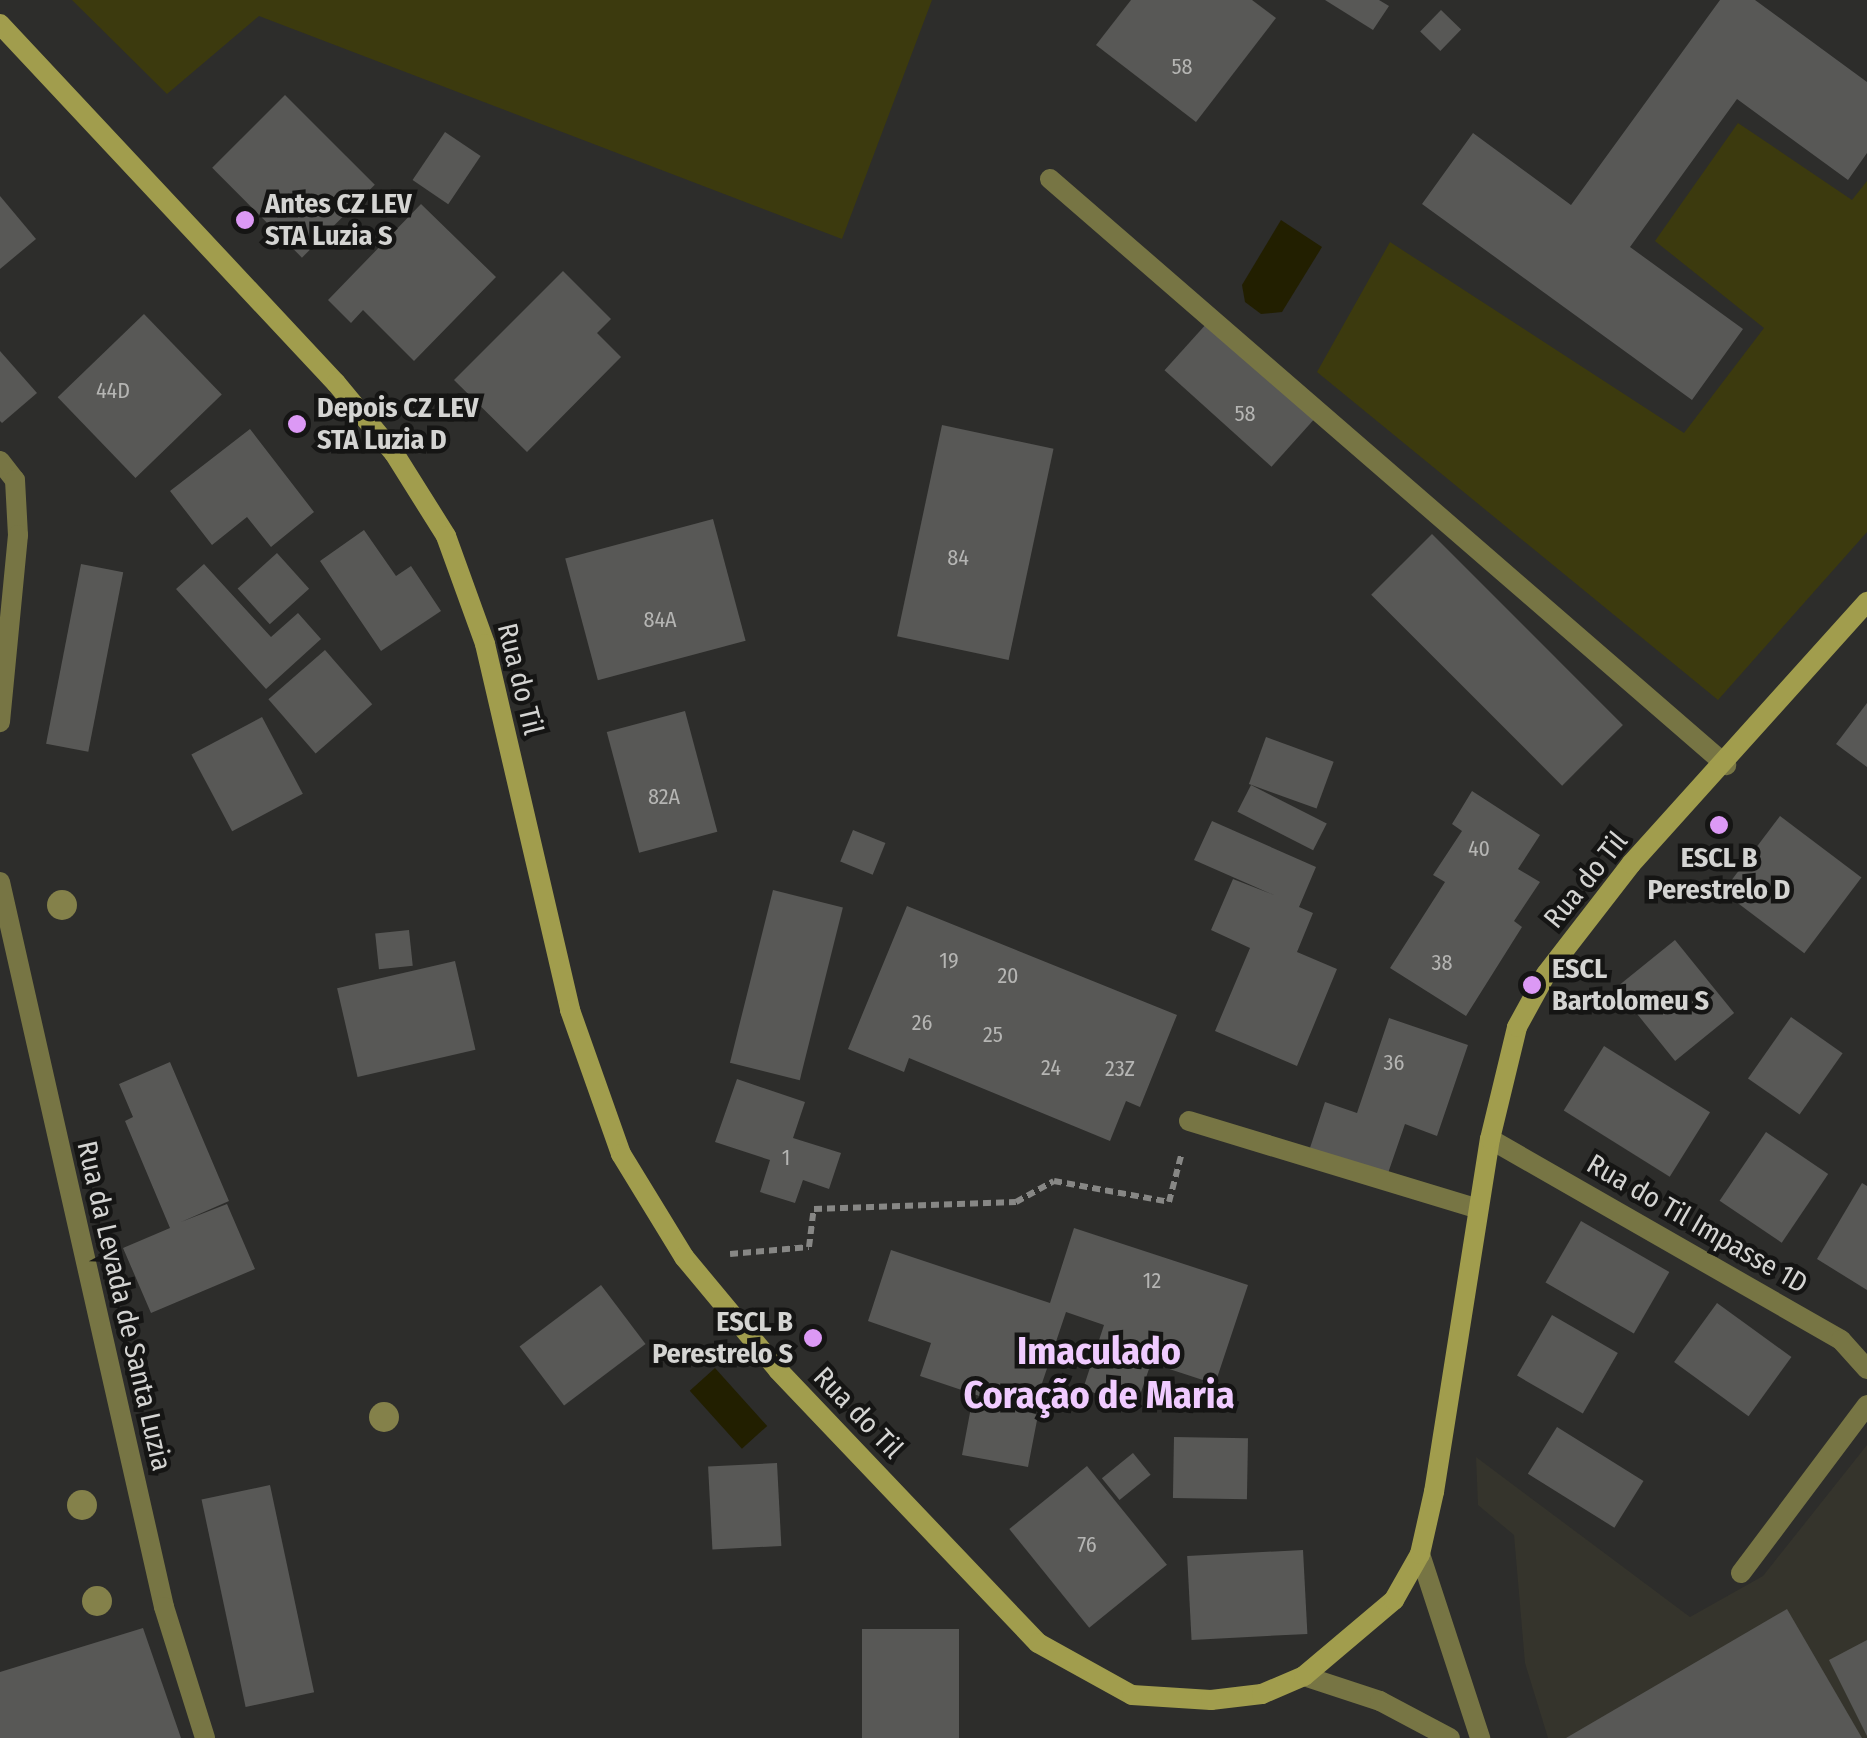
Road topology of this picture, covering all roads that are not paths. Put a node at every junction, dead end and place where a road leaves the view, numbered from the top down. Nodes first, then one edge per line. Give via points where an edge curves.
1 (0, 24) edge
2 (1050, 178) dead end
3 (0, 461) edge
4 (1867, 602) edge
5 (0, 722) edge
6 (1726, 765) junction
7 (0, 882) edge
8 (1190, 1121) road end
9 (1490, 1139) junction
10 (1478, 1209) junction
11 (1867, 1369) edge
12 (1867, 1405) edge
13 (1420, 1554) junction
14 (1741, 1573) dead end
15 (1304, 1676) junction
16 (205, 1738) edge
17 (1450, 1738) edge
18 (1480, 1738) edge

1 - 15 main road, Rua do Til via 336,383 394,453 446,536 485,644 570,1010 622,1154 684,1257 778,1370 1038,1643 1132,1695 1212,1700 1262,1694
2 - 6 street
3 - 5 street via 15,480 18,535
4 - 6 main road, Rua do Til
6 - 9 main road, Rua do Til via 1631,864 1546,974 1517,1027
7 - 16 street, Rua da Levada de Santa Luzia via 164,1607
8 - 10 street
9 - 10 main road, Rua do Til
9 - 11 street, Rua do Til Impasse 1D via 1841,1340
10 - 13 main road, Rua do Til
12 - 14 street
13 - 15 main road, Rua do Til via 1394,1600
13 - 18 street
15 - 17 street via 1380,1701

